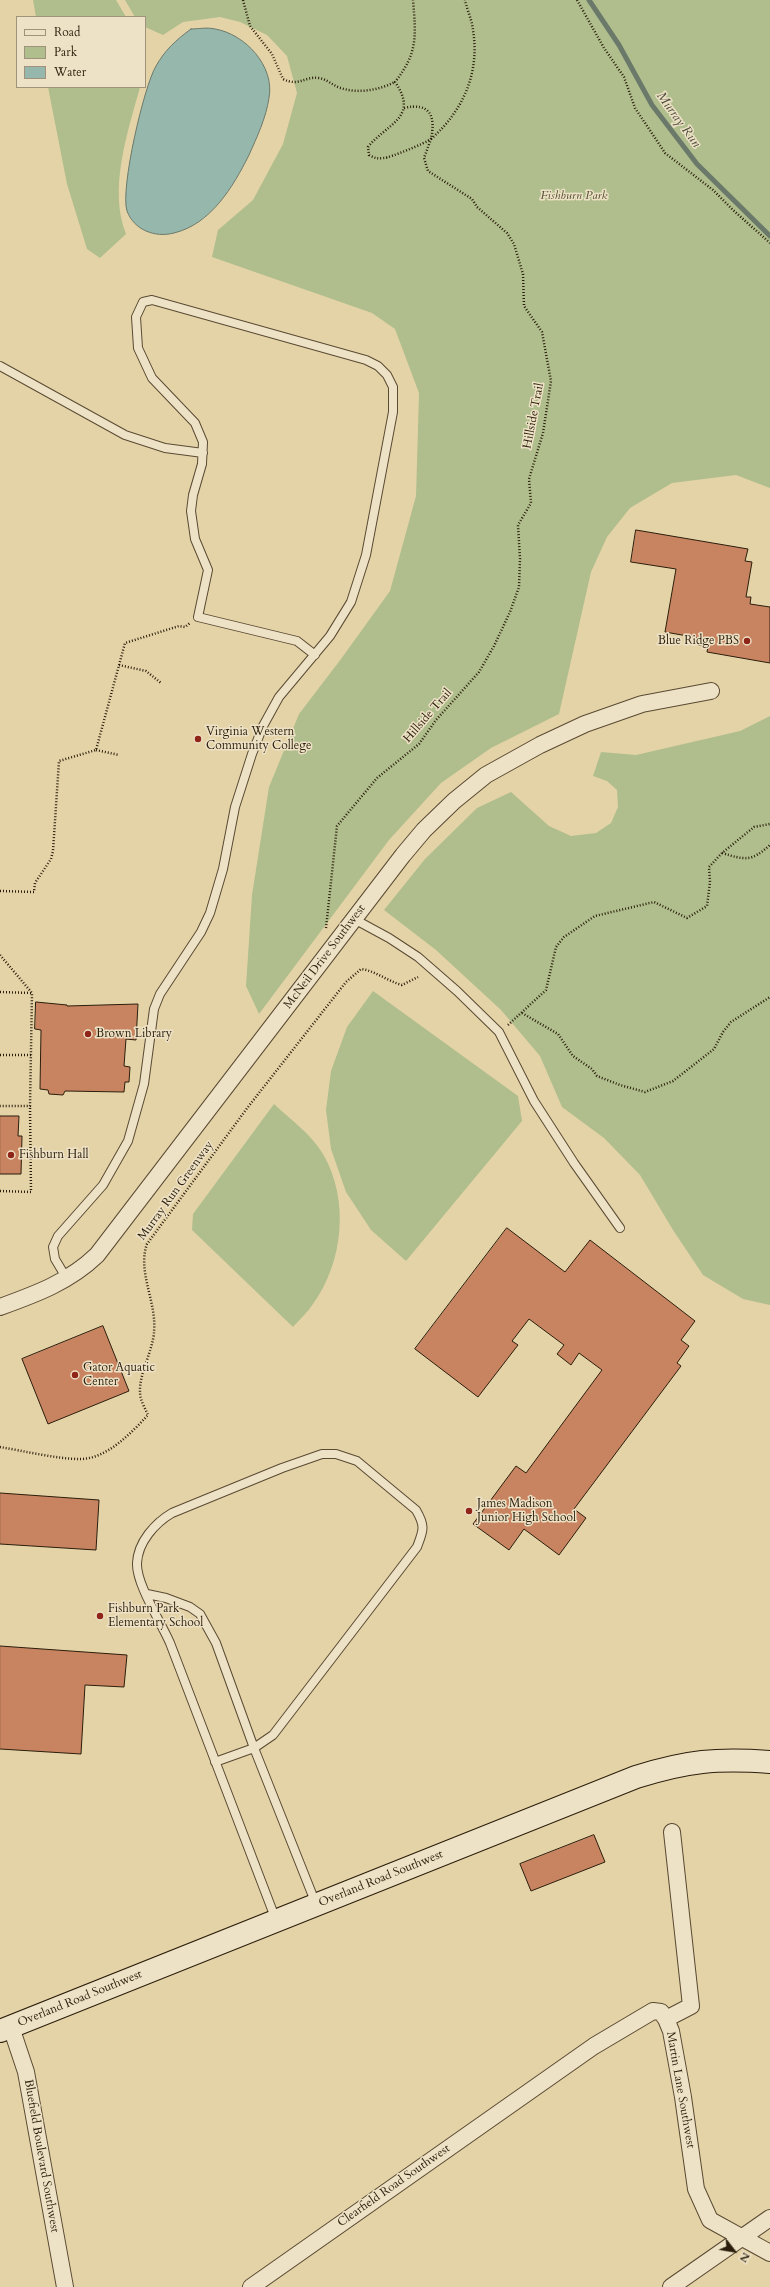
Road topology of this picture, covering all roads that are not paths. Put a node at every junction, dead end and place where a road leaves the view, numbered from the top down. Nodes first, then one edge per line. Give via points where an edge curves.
1 (0, 366) edge
2 (203, 453) junction
3 (315, 655) junction
4 (711, 691) dead end
5 (354, 919) junction
6 (620, 1228) dead end
7 (67, 1279) junction
8 (0, 1307) edge
9 (147, 1594) junction
10 (254, 1748) junction
11 (215, 1762) junction
12 (770, 1762) edge
13 (672, 1832) dead end
14 (316, 1904) junction
15 (276, 1920) junction
16 (666, 2019) junction
17 (5, 2029) edge
18 (538, 2086) joint
19 (770, 2218) edge
20 (742, 2239) junction
21 (770, 2253) edge
22 (65, 2287) edge
23 (251, 2287) edge
24 (671, 2287) edge

1 - 2 lane via 125,434 165,448
2 - 3 lane via 191,511 195,539 208,570 198,616 297,641
2 - 3 lane via 200,433 195,424 152,378 138,348 136,316 140,306 147,300 366,360 378,366 387,375 393,386 393,412 366,555 351,602
3 - 7 lane via 279,697 263,726 252,754 235,807 223,869 210,913 201,932 160,994 154,1009 144,1084 128,1141 103,1186 58,1236 53,1247 55,1259
4 - 5 street, McNeil Drive Southwest via 642,704 585,724 540,744 486,775 424,830
5 - 6 lane via 418,957 458,991 499,1032 534,1101
5 - 7 street, McNeil Drive Southwest via 119,1230 84,1268
7 - 8 street, McNeil Drive Southwest via 46,1290
9 - 10 lane via 190,1607 200,1614 216,1643
9 - 10 lane via 136,1564 138,1550 163,1518 322,1454 336,1454 357,1461 416,1510 424,1529 417,1547 273,1735
9 - 11 lane via 169,1641
10 - 11 lane
10 - 14 lane
11 - 15 lane
12 - 14 main road, Overland Road Southwest via 702,1760 636,1776
13 - 16 street via 691,2006
14 - 15 main road, Overland Road Southwest
15 - 17 main road, Overland Road Southwest
16 - 18 street, Martin Lane Southwest via 661,2012 653,2011 594,2046
16 - 20 street, Martin Lane Southwest via 671,2031 683,2097 696,2189 710,2220
17 - 22 street, Bluefield Boulevard Southwest via 26,2072
18 - 23 street, Clearfield Road Southwest
19 - 20 street
20 - 21 street, Martin Lane Southwest
20 - 24 street

